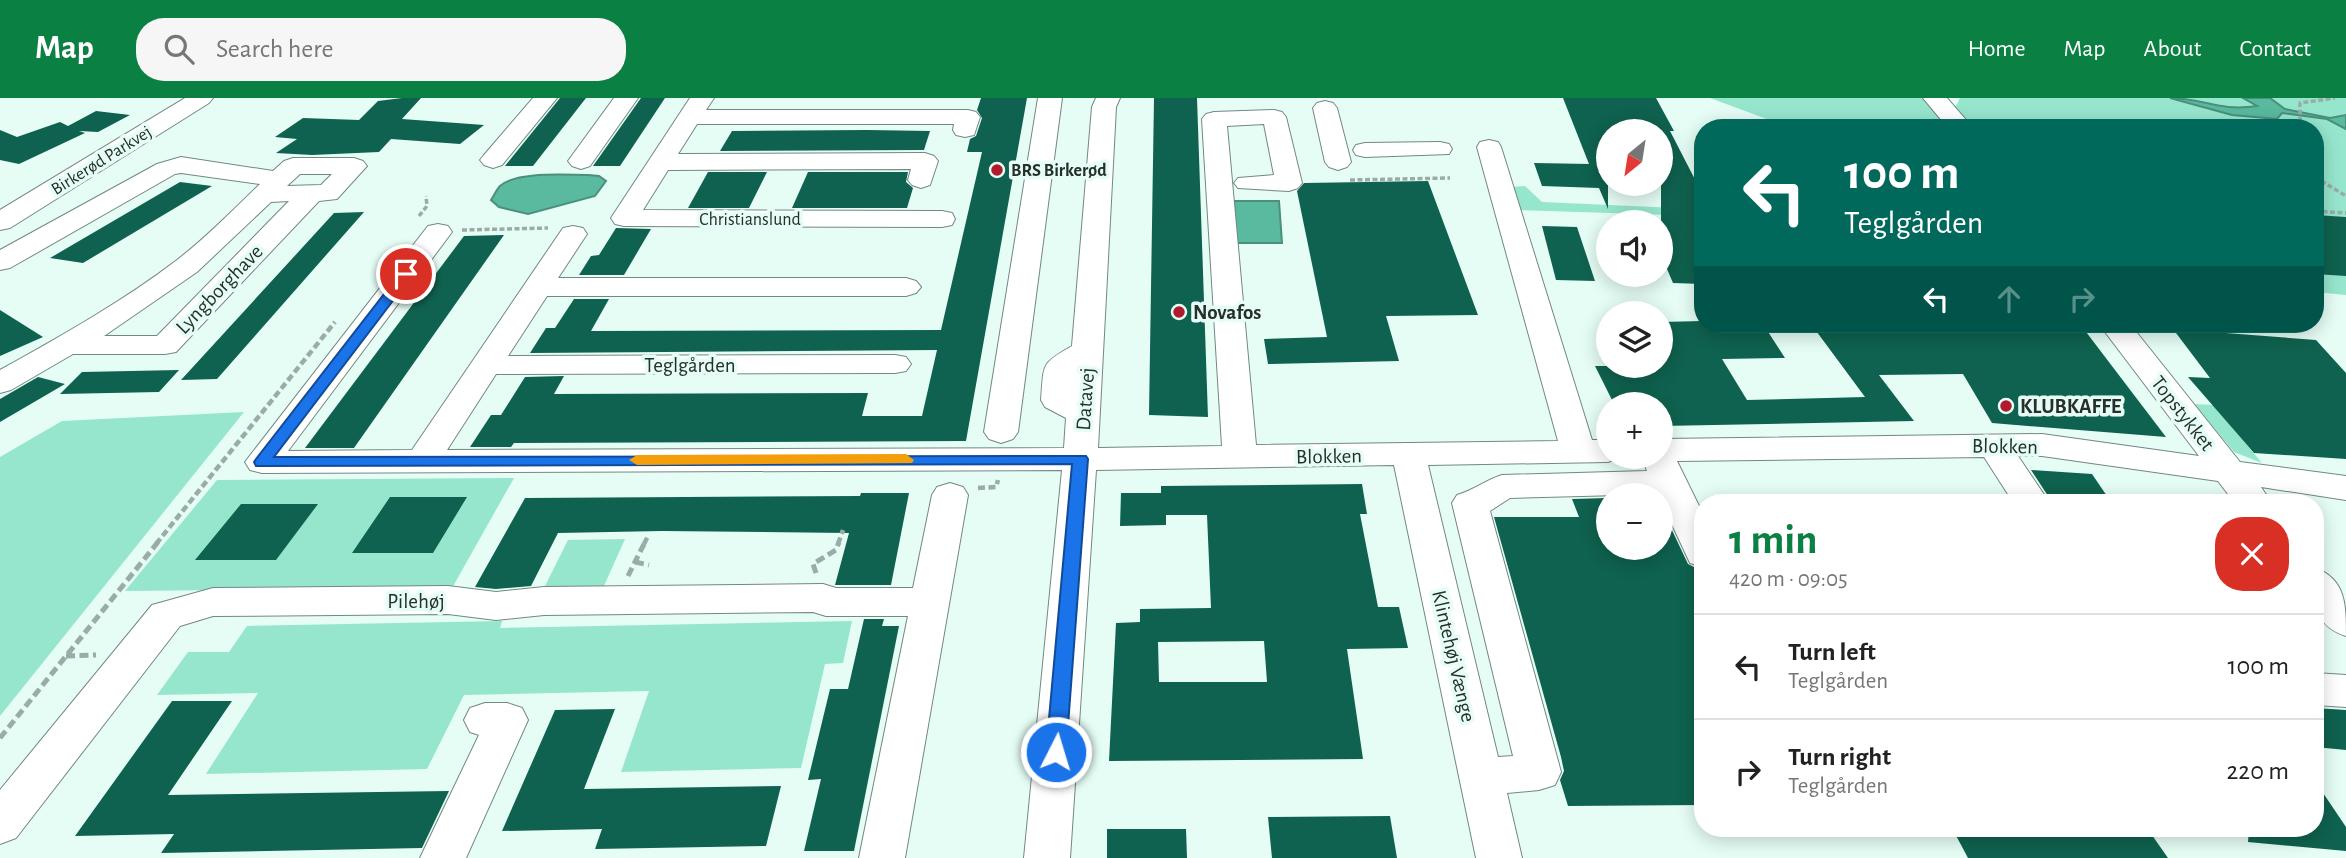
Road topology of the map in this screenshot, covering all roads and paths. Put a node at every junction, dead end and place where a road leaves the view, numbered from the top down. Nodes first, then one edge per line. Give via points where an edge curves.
1 (201, 98) edge
2 (545, 98) edge
3 (626, 98) edge
4 (1050, 98) edge
5 (1935, 98) edge
6 (2335, 98) edge
7 (1104, 101) edge
8 (696, 107) edge
9 (1325, 108) dead end
10 (1953, 119) edge
11 (2299, 119) edge
12 (965, 130) dead end
13 (1489, 147) dead end
14 (1442, 154) junction
15 (493, 160) dead end
16 (580, 161) dead end
17 (661, 162) junction
18 (1344, 171) joint
19 (921, 180) dead end
20 (2324, 182) edge
21 (1247, 183) dead end
22 (271, 186) junction
23 (312, 193) junction
24 (2346, 195) edge
25 (426, 196) dead end
26 (2324, 212) edge
27 (2346, 213) edge
28 (942, 219) dead end
29 (0, 222) edge
30 (427, 227) junction
31 (566, 231) joint
32 (0, 262) edge
33 (537, 287) junction
34 (906, 287) dead end
35 (341, 314) dead end
36 (2121, 333) edge
37 (68, 345) junction
38 (895, 364) dead end
39 (485, 365) junction
40 (0, 383) edge
41 (1001, 432) dead end
42 (1993, 444) junction
43 (1593, 451) edge
44 (1409, 455) junction
45 (1240, 457) junction
46 (1080, 459) junction
47 (423, 460) junction
48 (1673, 462) edge
49 (1623, 469) edge
50 (1666, 469) edge
51 (2227, 470) junction
52 (2346, 488) edge
53 (2026, 494) edge
54 (2246, 494) edge
55 (950, 495) dead end
56 (1473, 513) junction
57 (1423, 515) junction
58 (843, 530) dead end
59 (1694, 534) edge
60 (648, 536) dead end
61 (635, 562) junction
62 (649, 565) dead end
63 (624, 586) dead end
64 (2324, 593) edge
65 (823, 598) junction
66 (930, 602) junction
67 (2346, 621) edge
68 (2324, 690) edge
69 (2346, 691) edge
70 (485, 720) dead end
71 (0, 738) edge
72 (1481, 777) junction
73 (0, 824) edge
74 (443, 858) edge
75 (883, 858) edge
76 (1047, 858) edge
77 (1499, 858) edge

1 - 29 street, Birkerød Parkvej
2 - 15 street
3 - 16 street
4 - 41 street
5 - 10 street
6 - 11 path via 2300,103
7 - 46 street, Datavej
8 - 12 street, Christianslund via 968,117
8 - 17 street, Christianslund
9 - 18 street
13 - 43 street, Blokken
14 - 14 street via 1367,148
14 - 18 path
17 - 19 street via 925,161
17 - 28 street, Christianslund via 624,218
20 - 24 path
21 - 45 street via 1289,183 1274,117 1214,119
22 - 23 street, Lyngborghave
22 - 23 street, Lyngborghave via 293,166 354,166 328,193
22 - 32 street, Lyngborghave via 173,167
22 - 37 street, Lyngborghave via 189,264
23 - 37 street, Lyngborghave via 165,345
25 - 30 path
26 - 27 path
30 - 31 path
30 - 47 street via 262,462
31 - 33 street
33 - 34 street
33 - 39 street
35 - 71 path
36 - 51 street, Topstykket
37 - 40 street, Lyngborghave
38 - 39 street, Teglgården
39 - 47 street
42 - 48 street, Blokken
42 - 51 street, Blokken via 2042,445
42 - 53 street
43 - 44 street, Blokken
44 - 45 street, Blokken
44 - 57 street, Klintehøj Vænge
45 - 46 street, Blokken
46 - 47 street
46 - 76 street, Datavej
49 - 56 street, Blokken via 1502,487 1483,501 1470,503
50 - 59 street
51 - 52 street, Blokken
51 - 54 street, Topstykket
55 - 66 street
56 - 57 street
56 - 72 street via 1539,772
57 - 72 street, Klintehøj Vænge
58 - 65 path via 836,551 813,564
60 - 61 path
61 - 62 path
61 - 63 path
64 - 67 street
65 - 66 street, Pilehøj via 825,603
65 - 73 street, Pilehøj via 544,601 522,606 476,606 448,600 213,601 166,615
66 - 75 street
68 - 69 street
70 - 74 street via 507,720
72 - 77 street, Klintehøj Vænge

